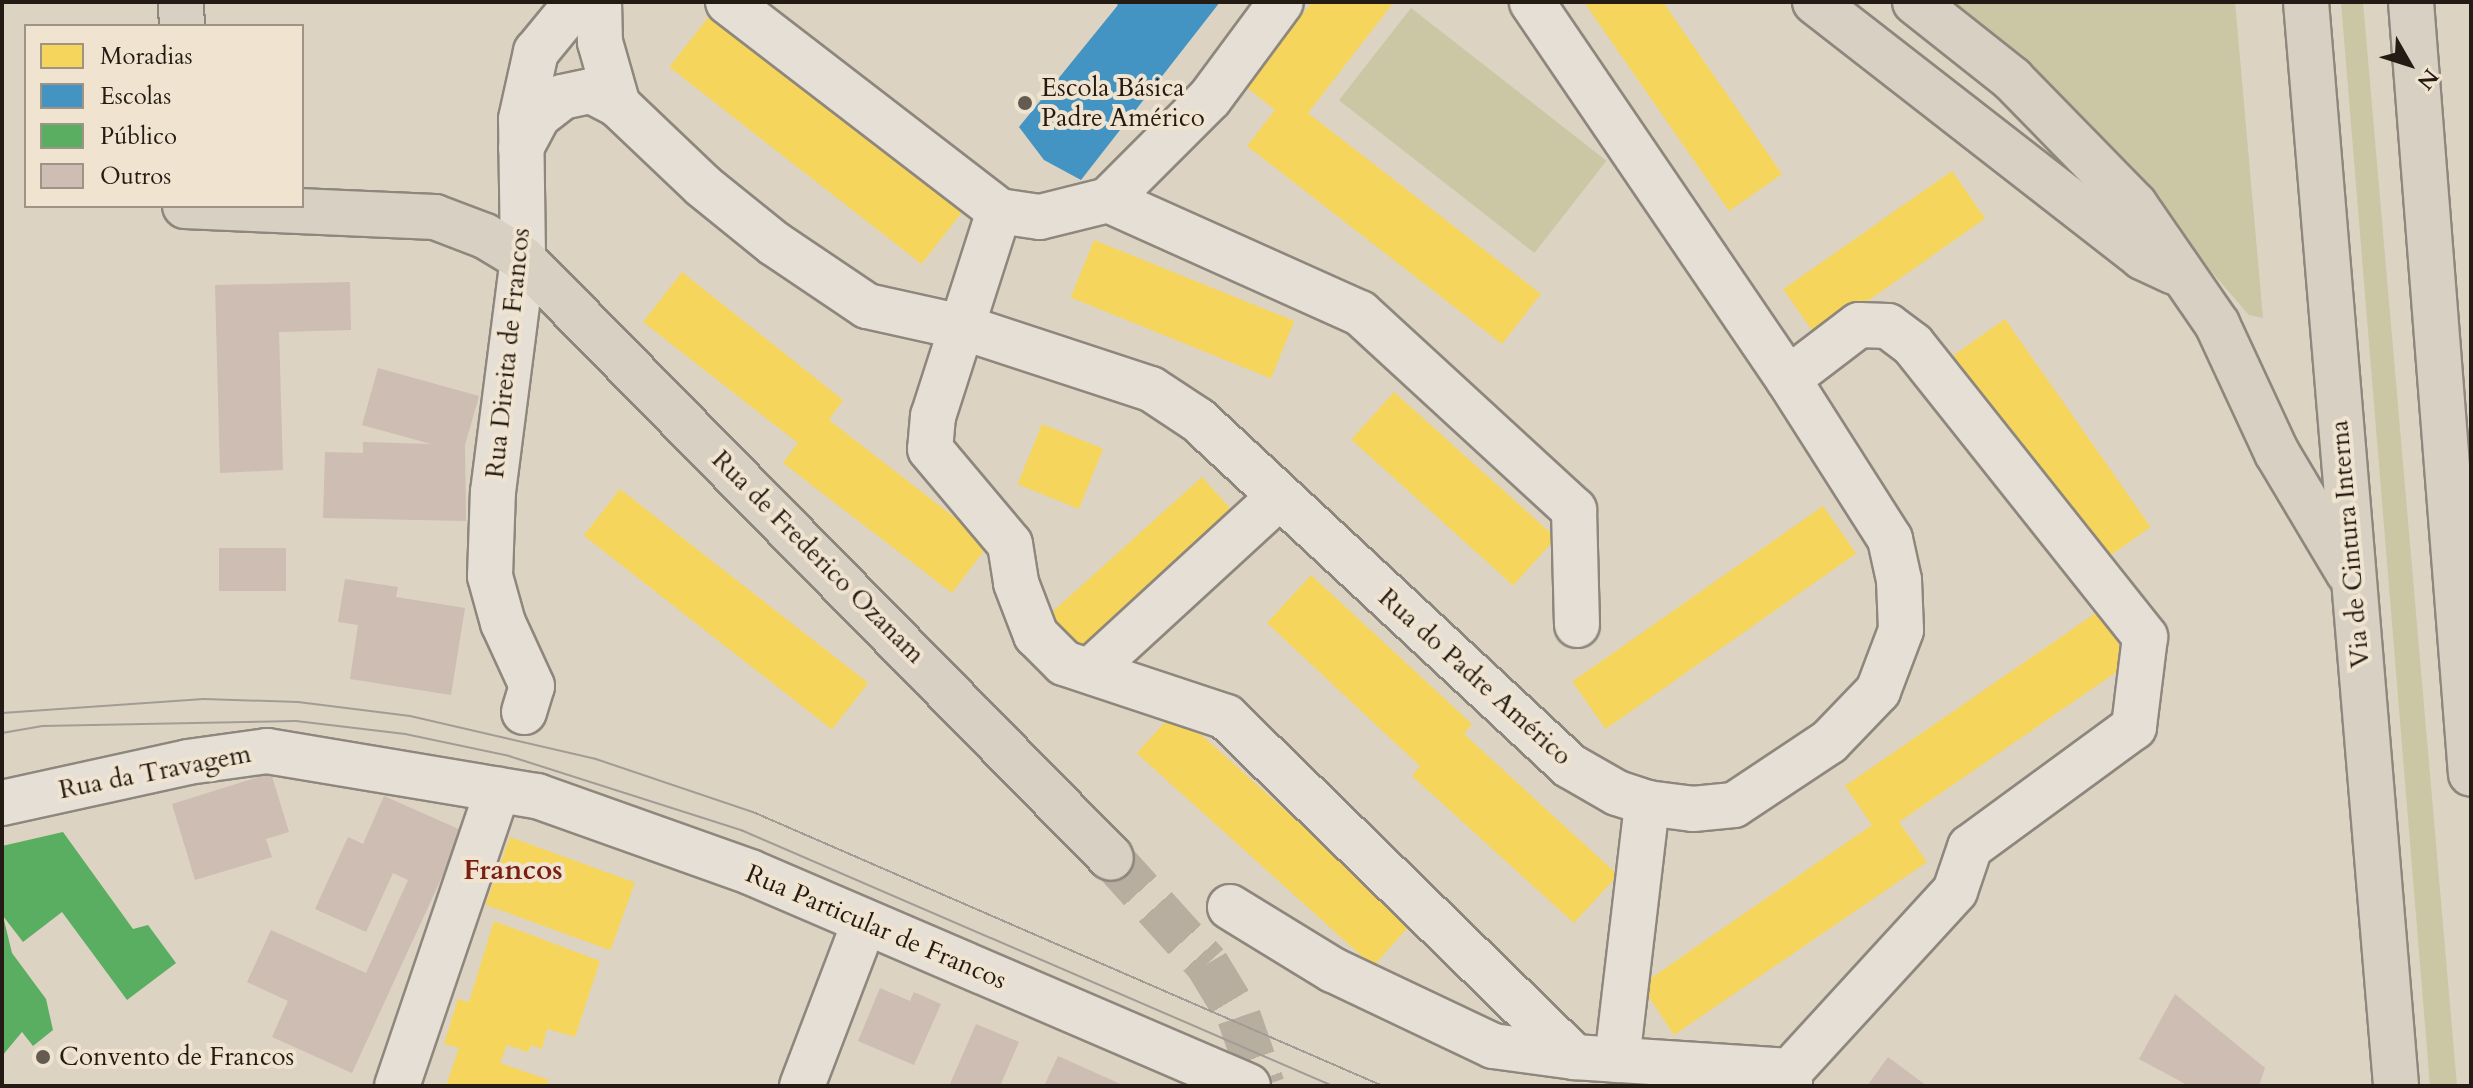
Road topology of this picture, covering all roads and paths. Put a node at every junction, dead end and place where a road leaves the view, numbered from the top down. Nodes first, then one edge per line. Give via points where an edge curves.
1 (181, 2) edge
2 (577, 2) edge
3 (599, 2) edge
4 (728, 2) edge
5 (1281, 2) edge
6 (1532, 2) edge
7 (1815, 2) edge
8 (1915, 2) edge
9 (2306, 2) edge
10 (2411, 2) edge
11 (182, 24) edge
12 (618, 105) junction
13 (521, 148) junction
14 (1108, 200) junction
15 (230, 208) edge
16 (999, 211) junction
17 (523, 259) junction
18 (2180, 275) junction
19 (962, 327) junction
20 (1788, 379) junction
21 (1279, 497) junction
22 (2353, 580) junction
23 (1577, 625) dead end
24 (1092, 669) junction
25 (524, 712) dead end
26 (2471, 774) edge
27 (498, 790) junction
28 (2, 803) edge
29 (1647, 803) junction
30 (1111, 858) tunnel mouth
31 (1230, 907) dead end
32 (864, 924) junction
33 (1574, 1057) junction
34 (1617, 1060) junction
35 (1790, 1079) edge
36 (1243, 1085) edge
37 (397, 1086) edge
38 (802, 1086) edge
39 (2396, 1086) edge

1 - 11 main road
2 - 13 street, Rua Direita de Francos via 536,52 521,119
3 - 12 street via 600,42
4 - 16 street
5 - 14 street via 1210,98
6 - 20 street, Rua do Padre Américo
7 - 18 main road via 2142,257
8 - 18 main road via 2012,79 2125,194
9 - 22 main road, Via de Cintura Interna
10 - 26 main road
12 - 13 street, Rua do Padre Américo via 591,91 562,97 538,116
12 - 19 street, Rua do Padre Américo via 703,186 775,244 867,306
13 - 17 street, Rua Direita de Francos
14 - 16 street via 1040,217
14 - 23 street via 1360,313 1574,510
15 - 17 main road, Rua de Frederico Ozanam via 435,217 485,236
16 - 19 street
17 - 25 street, Rua Direita de Francos via 493,492 490,576 503,623 532,686
17 - 30 main road, Rua de Frederico Ozanam
18 - 22 main road via 2217,324 2277,453
19 - 21 street, Rua do Padre Américo via 1151,389 1198,420
19 - 24 street via 933,416 930,449 1010,544 1016,583 1036,635 1064,663
20 - 29 street, Rua do Padre Américo via 1890,539 1899,580 1901,630 1878,691 1859,716 1734,805 1693,809
20 - 35 street via 1859,325 1888,326 1913,345 2145,637 2134,727 1970,847 1955,891
21 - 24 street
21 - 29 street, Rua do Padre Américo via 1570,766
22 - 39 main road, Via de Cintura Interna
24 - 33 street via 1226,717
27 - 28 street, Rua da Travagem via 267,751 188,762
27 - 32 street, Rua Particular de Francos via 537,796 688,847
27 - 37 street
29 - 34 street
31 - 33 street via 1333,970 1493,1046
32 - 36 street, Rua Particular de Francos
32 - 38 street
33 - 34 street
34 - 35 street

